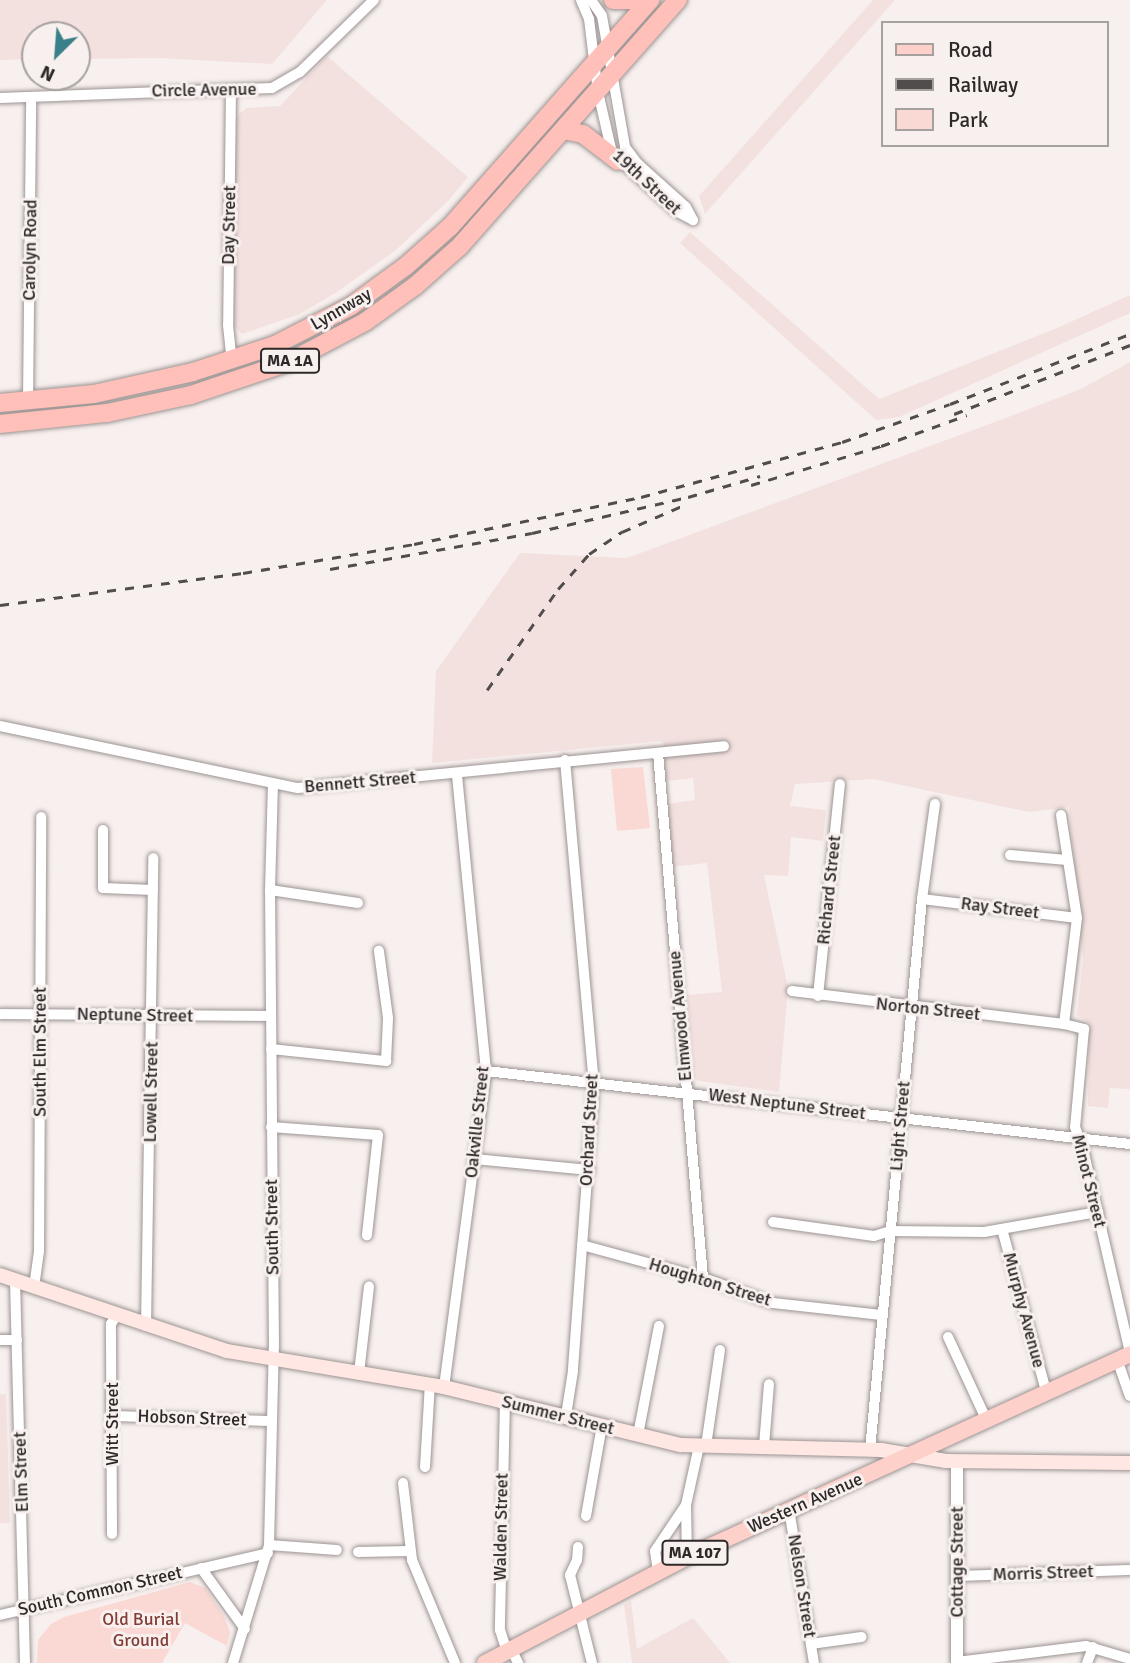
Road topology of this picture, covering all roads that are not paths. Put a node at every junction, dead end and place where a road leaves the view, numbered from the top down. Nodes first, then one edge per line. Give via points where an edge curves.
1 (374, 0) edge
2 (581, 0) edge
3 (591, 0) edge
4 (613, 0) edge
5 (650, 0) edge
6 (678, 0) edge
7 (602, 55) junction
8 (612, 75) junction
9 (231, 90) junction
10 (598, 92) junction
11 (0, 97) edge
12 (31, 98) junction
13 (564, 130) junction
14 (618, 161) junction
15 (232, 360) junction
16 (28, 402) junction
17 (0, 403) edge
18 (0, 424) edge
19 (0, 726) edge
20 (724, 746) dead end
21 (657, 753) junction
22 (565, 760) junction
23 (457, 773) junction
24 (840, 784) dead end
25 (273, 785) junction
26 (935, 804) dead end
27 (1061, 815) dead end
28 (41, 817) dead end
29 (103, 830) dead end
30 (1010, 855) dead end
31 (153, 858) dead end
32 (1067, 860) junction
33 (153, 890) junction
34 (270, 890) junction
35 (922, 899) junction
36 (358, 902) dead end
37 (1077, 918) junction
38 (379, 951) dead end
39 (792, 991) dead end
40 (818, 996) junction
41 (912, 1007) junction
42 (40, 1013) junction
43 (0, 1014) edge
44 (153, 1016) junction
45 (270, 1016) junction
46 (1064, 1024) junction
47 (271, 1049) junction
48 (486, 1070) junction
49 (594, 1083) junction
50 (687, 1092) junction
51 (901, 1117) junction
52 (271, 1126) junction
53 (1079, 1138) junction
54 (1130, 1144) edge
55 (474, 1159) junction
56 (589, 1170) junction
57 (1098, 1212) junction
58 (773, 1222) dead end
59 (1002, 1229) junction
60 (890, 1231) junction
61 (367, 1235) dead end
62 (582, 1245) junction
63 (0, 1275) edge
64 (703, 1278) junction
65 (15, 1281) junction
66 (34, 1287) junction
67 (369, 1287) dead end
68 (881, 1315) junction
69 (116, 1316) junction
70 (146, 1326) junction
71 (659, 1326) dead end
72 (948, 1337) dead end
73 (0, 1340) edge
74 (17, 1340) junction
75 (720, 1350) dead end
76 (1126, 1355) edge
77 (273, 1360) junction
78 (359, 1373) junction
79 (769, 1384) dead end
80 (437, 1386) junction
81 (1046, 1391) junction
82 (1130, 1396) edge
83 (505, 1401) junction
84 (566, 1415) junction
85 (112, 1416) junction
86 (986, 1419) junction
87 (271, 1421) junction
88 (602, 1425) junction
89 (638, 1435) junction
90 (703, 1446) junction
91 (764, 1446) junction
92 (870, 1450) junction
93 (910, 1455) junction
94 (957, 1461) junction
95 (1130, 1463) edge
96 (425, 1467) dead end
97 (403, 1483) dead end
98 (686, 1506) junction
99 (789, 1509) junction
100 (586, 1516) dead end
101 (112, 1534) dead end
102 (578, 1547) dead end
103 (268, 1549) junction
104 (337, 1550) dead end
105 (410, 1551) junction
106 (358, 1552) dead end
107 (687, 1557) junction
108 (201, 1568) junction
109 (1130, 1570) edge
110 (658, 1572) junction
111 (957, 1576) junction
112 (25, 1609) junction
113 (581, 1612) junction
114 (0, 1615) edge
115 (245, 1629) junction
116 (862, 1637) dead end
117 (811, 1644) junction
118 (1093, 1647) junction
119 (512, 1655) edge
120 (1130, 1659) edge
121 (957, 1662) edge
122 (25, 1663) edge
123 (233, 1663) edge
124 (455, 1663) edge
125 (485, 1663) edge
126 (592, 1663) edge
127 (814, 1663) edge
128 (1087, 1663) edge

1 - 9 street, Circle Avenue via 286,83
2 - 7 street
3 - 7 street via 600,11
4 - 5 highway
5 - 7 highway, Lynnway / MA 1A
6 - 8 highway, Lynnway / MA 1A
7 - 8 street
7 - 10 street
7 - 15 highway, Lynnway / MA 1A via 462,214 407,266 321,323
8 - 10 highway, Lynnway / MA 1A
8 - 14 street, 19th Street via 627,151 686,207 693,220
9 - 12 street, Circle Avenue
9 - 15 street, Day Street via 228,325
10 - 13 highway, Lynnway / MA 1A
10 - 14 street, 19th Street via 606,139
11 - 12 street, Circle Avenue
12 - 16 street, Carolyn Road
13 - 14 highway via 583,134
13 - 18 highway, Lynnway / MA 1A via 438,268 328,343 272,368 174,399 90,416
15 - 16 highway, Lynnway / MA 1A via 127,388
16 - 17 highway, Lynnway / MA 1A
19 - 25 street, Bennett Street
20 - 21 street, Bennett Street
21 - 22 street, Bennett Street
21 - 50 street, Elmwood Avenue
22 - 23 street, Bennett Street
22 - 49 street, Orchard Street
23 - 25 street, Bennett Street via 307,788
23 - 48 street, Oakville Street
24 - 40 street, Richard Street
25 - 34 street, South Street
26 - 35 street, Light Street
27 - 32 street
28 - 42 street, South Elm Street
29 - 33 street via 103,888
30 - 32 street
31 - 33 street, Lowell Street
32 - 37 street
33 - 44 street, Lowell Street
34 - 36 street
34 - 45 street, South Street
35 - 37 street, Ray Street
35 - 41 street, Light Street
37 - 46 street
38 - 47 street via 388,1018 386,1061
39 - 40 street, Norton Street
40 - 41 street, Norton Street
41 - 46 street, Norton Street
41 - 51 street, Light Street
42 - 43 street, Neptune Street
42 - 44 street, Neptune Street
42 - 66 street, South Elm Street
44 - 45 street, Neptune Street
44 - 70 street, Lowell Street
45 - 47 street, South Street
46 - 53 street, Minot Street via 1084,1029 1075,1127
47 - 52 street, South Street
48 - 49 street, West Neptune Street
48 - 55 street, Oakville Street
49 - 50 street, West Neptune Street
49 - 56 street, Orchard Street
50 - 51 street, West Neptune Street
50 - 64 street, Elmwood Avenue
51 - 53 street, West Neptune Street
51 - 60 street, Light Street
52 - 61 street via 378,1136
52 - 77 street, South Street
53 - 54 street, West Neptune Street
53 - 57 street, Minot Street
55 - 56 street
55 - 80 street, Oakville Street
56 - 62 street, Orchard Street
57 - 59 street
57 - 76 street, Minot Street
58 - 60 street via 874,1236
59 - 60 street
59 - 81 street, Murphy Avenue
60 - 68 street, Light Street
62 - 64 street, Houghton Street
62 - 84 street, Orchard Street
63 - 65 main road, Summer Street
64 - 68 street, Houghton Street via 773,1303
65 - 66 main road, Summer Street
65 - 74 street, Elm Street
66 - 69 main road, Summer Street
67 - 78 street
68 - 92 street, Light Street
69 - 70 main road, Summer Street
69 - 85 street, Witt Street via 111,1324
70 - 77 main road, Summer Street via 214,1348
71 - 89 street
72 - 86 street
73 - 74 street
74 - 112 street, Elm Street
75 - 90 street
76 - 81 main road, Western Avenue / MA 107
76 - 82 street, Minot Street
77 - 78 main road, Summer Street
77 - 87 street, South Street
78 - 80 main road, Summer Street
79 - 91 street
80 - 83 main road, Summer Street
80 - 96 street, Oakville Street
81 - 86 main road, Western Avenue / MA 107
83 - 84 main road, Summer Street
83 - 119 street, Walden Street via 500,1630
84 - 88 main road, Summer Street
85 - 87 street, Hobson Street
85 - 101 street, Witt Street
86 - 93 main road, Western Avenue / MA 107
87 - 103 street, South Street
88 - 89 main road, Summer Street
88 - 100 street
89 - 90 main road, Summer Street
90 - 91 main road, Summer Street
90 - 98 street
91 - 92 main road, Summer Street
92 - 93 main road, Summer Street
93 - 94 main road, Summer Street
93 - 99 main road, Western Avenue / MA 107
94 - 95 main road, Summer Street
94 - 111 street, Cottage Street
97 - 105 street
98 - 107 street
98 - 110 street via 655,1551
99 - 107 main road, Western Avenue / MA 107
99 - 117 street, Nelson Street
102 - 113 street via 570,1574
103 - 104 street, South Common Street
103 - 108 street, South Common Street
103 - 115 street, South Street
105 - 106 street
105 - 124 street
107 - 110 main road, Western Avenue / MA 107
108 - 112 street, South Common Street
108 - 115 street, South Common Street
109 - 111 street, Morris Street
110 - 113 main road, Western Avenue / MA 107
111 - 121 street, Cottage Street
112 - 114 street, South Common Street
112 - 122 street, Elm Street
113 - 119 main road, Western Avenue / MA 107
113 - 126 street
115 - 123 street, South Street
116 - 117 street
117 - 127 street, Nelson Street
118 - 120 street
118 - 121 street
118 - 128 street
119 - 125 main road, Western Avenue / MA 107

